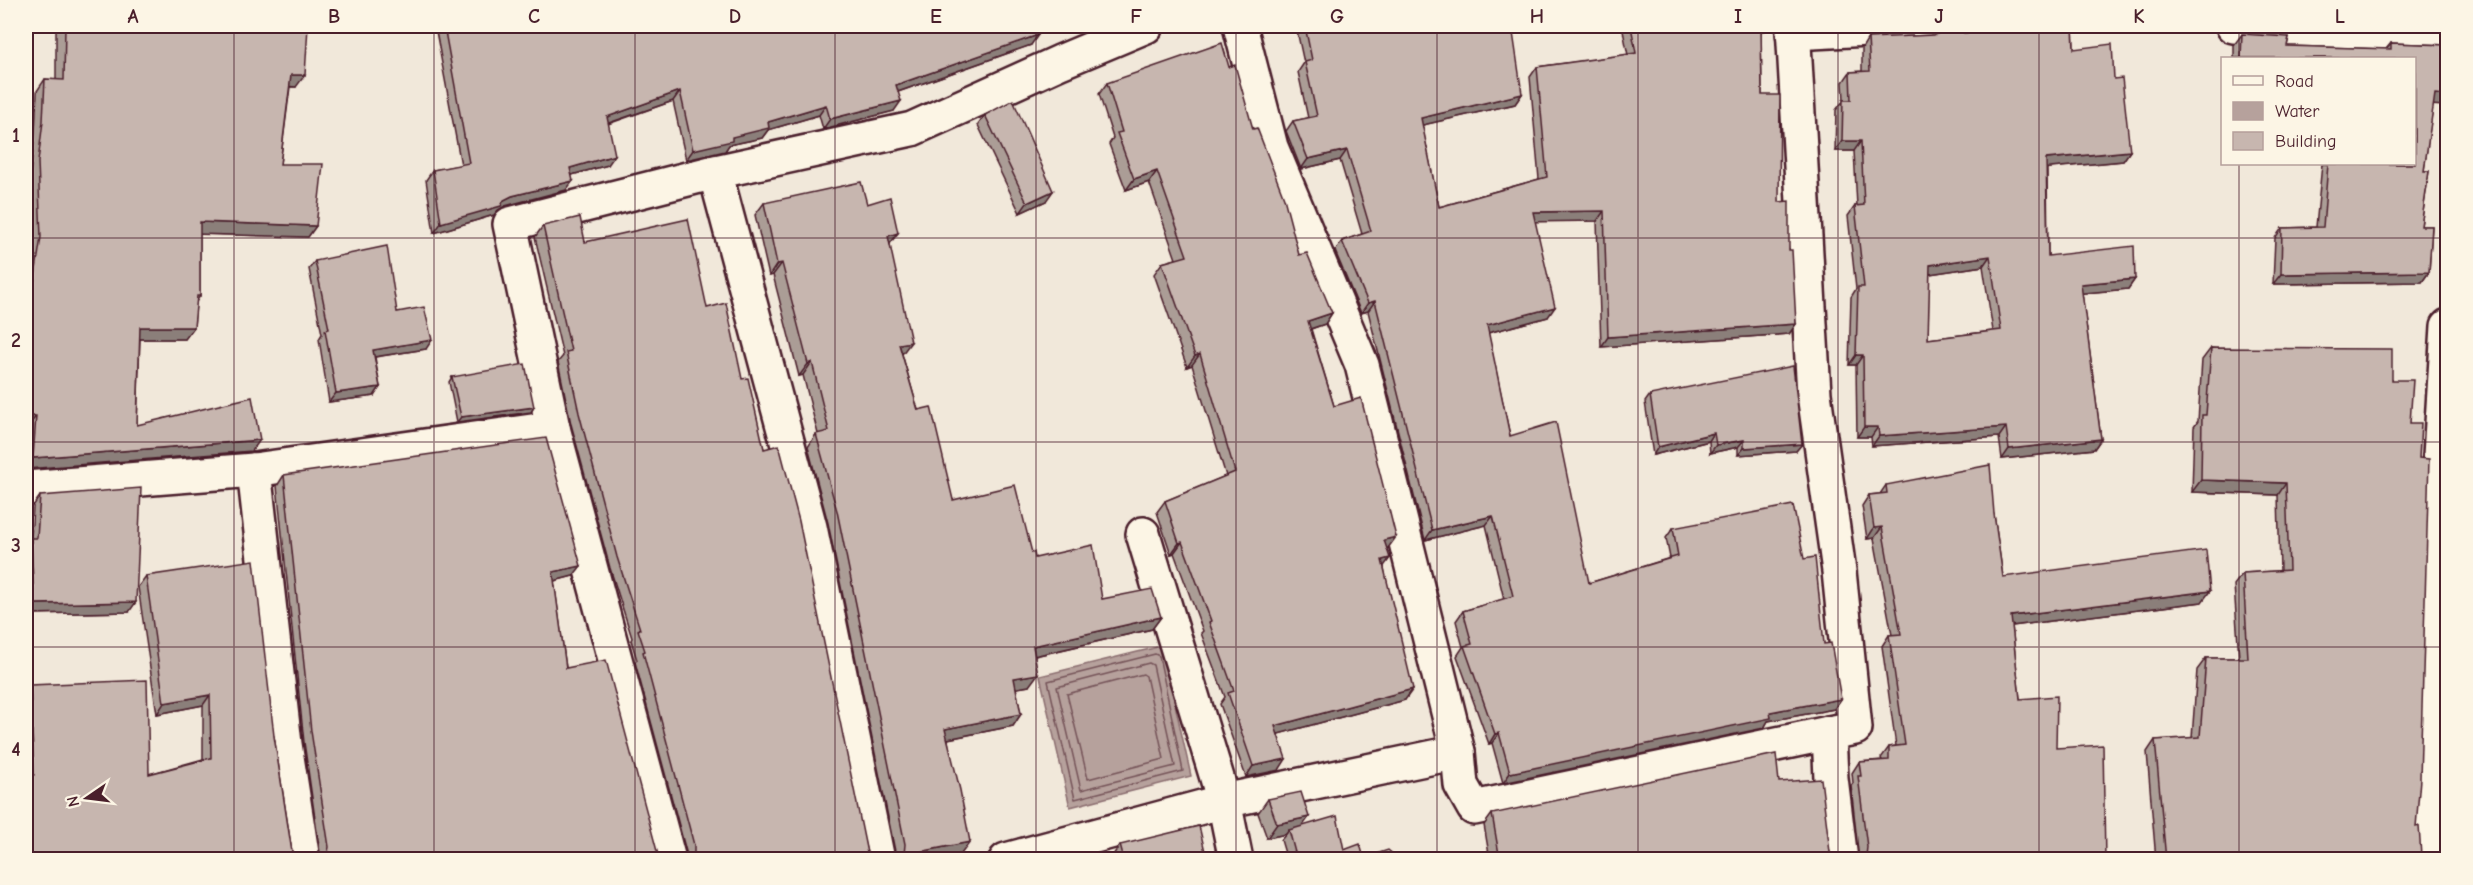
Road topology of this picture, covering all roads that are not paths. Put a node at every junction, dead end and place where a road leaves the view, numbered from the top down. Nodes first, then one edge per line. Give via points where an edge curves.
1 (1146, 26) edge
2 (1240, 26) edge
3 (1926, 26) edge
4 (2233, 26) edge
5 (1793, 29) edge
6 (2448, 38) edge
7 (715, 172) junction
8 (2448, 326) edge
9 (553, 428) junction
10 (254, 470) junction
11 (26, 488) edge
12 (1143, 534) dead end
13 (1829, 733) junction
14 (1458, 752) junction
15 (1224, 801) junction
16 (303, 860) edge
17 (669, 860) edge
18 (878, 860) edge
19 (1006, 860) edge
20 (1236, 860) edge
21 (1841, 860) edge
22 (2429, 860) edge

1 - 7 street via 912,129
2 - 14 street via 1271,147 1362,365
3 - 5 street
4 - 6 street
5 - 13 street via 1814,394 1856,728
7 - 9 street via 510,224
7 - 18 street via 810,526
8 - 22 street via 2438,488
9 - 10 street
9 - 17 street
10 - 11 street
10 - 16 street via 285,744
12 - 15 street
13 - 14 street via 1474,808 1461,785
13 - 21 street
14 - 15 street
15 - 19 street
15 - 20 street

